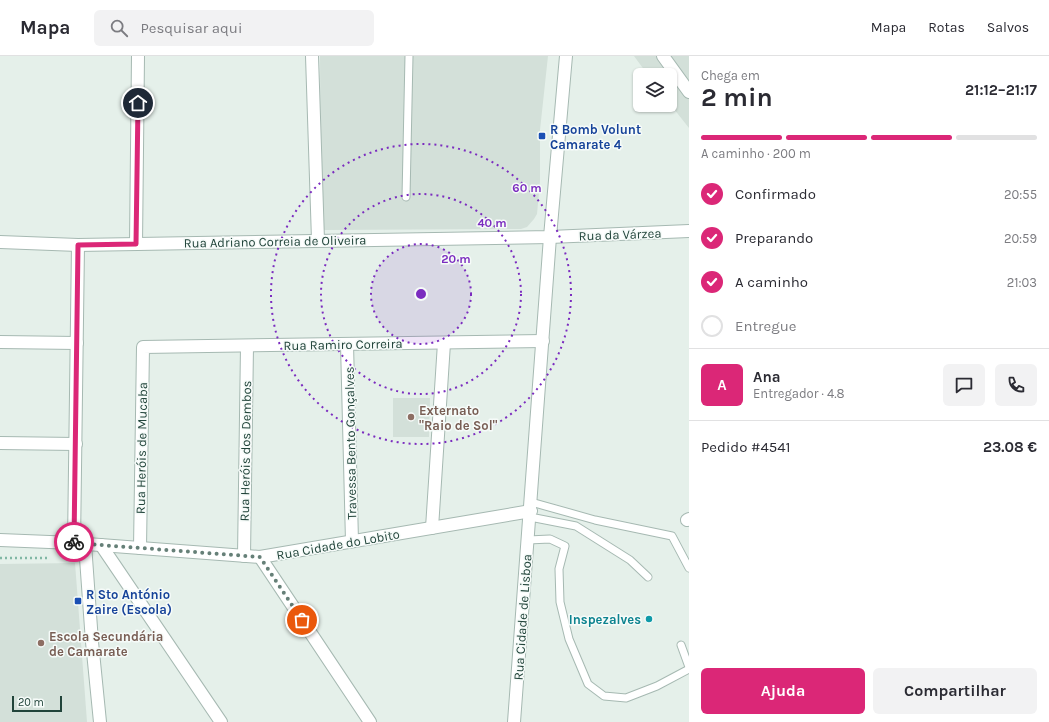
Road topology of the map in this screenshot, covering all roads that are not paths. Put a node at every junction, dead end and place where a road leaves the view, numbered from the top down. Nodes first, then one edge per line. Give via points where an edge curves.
1 (138, 56) edge
2 (312, 56) edge
3 (409, 56) edge
4 (566, 56) edge
5 (664, 56) edge
6 (689, 92) edge
7 (406, 197) dead end
8 (689, 232) edge
9 (550, 237) junction
10 (318, 240) junction
11 (0, 242) edge
12 (136, 244) junction
13 (78, 245) junction
14 (543, 341) junction
15 (0, 342) edge
16 (77, 343) junction
17 (444, 343) junction
18 (348, 344) junction
19 (247, 346) junction
20 (143, 348) joint
21 (0, 443) edge
22 (76, 444) junction
23 (531, 510) junction
24 (432, 528) junction
25 (0, 540) edge
26 (528, 540) junction
27 (352, 541) junction
28 (80, 544) junction
29 (101, 545) junction
30 (140, 548) junction
31 (244, 556) junction
32 (260, 557) junction
33 (689, 568) edge
34 (648, 577) dead end
35 (681, 645) dead end
36 (689, 668) edge
37 (100, 722) edge
38 (221, 722) edge
39 (370, 722) edge
40 (514, 722) edge

1 - 12 street
2 - 10 street
3 - 7 lane
4 - 9 street, Rua Cidade de Lisboa
5 - 6 street
8 - 9 street, Rua da Várzea
9 - 10 street, Rua Adriano Correia de Oliveira
9 - 14 street, Rua Cidade de Lisboa
10 - 12 street, Rua Adriano Correia de Oliveira
11 - 13 street, Rua Adriano Correia de Oliveira
12 - 13 street, Rua Adriano Correia de Oliveira
13 - 16 street
14 - 17 street, Rua Ramiro Correira
14 - 23 street, Rua Cidade de Lisboa
15 - 16 street
16 - 22 street
17 - 18 street, Rua Ramiro Correira
17 - 24 street
18 - 19 street, Rua Ramiro Correira
18 - 27 street, Travessa Bento Gonçalves
19 - 20 street, Rua Ramiro Correira
19 - 31 street, Rua Heróis dos Dembos
20 - 30 street, Rua Heróis de Mucaba
21 - 22 street
22 - 28 street
23 - 24 street, Rua Cidade do Lobito
23 - 26 street, Rua Cidade de Lisboa
23 - 33 lane via 672,536
23 - 34 lane via 576,526 630,560
24 - 27 street, Rua Cidade do Lobito
25 - 28 street, Rua Cidade do Lobito
26 - 36 lane via 550,539 565,546 559,569 560,602 570,639 588,684 604,696 626,698 657,686
26 - 40 street, Rua Cidade de Lisboa
27 - 32 street, Rua Cidade do Lobito
28 - 29 street, Rua Cidade do Lobito
28 - 37 street
29 - 30 street, Rua Cidade do Lobito
29 - 38 street
30 - 31 street, Rua Cidade do Lobito
31 - 32 street, Rua Cidade do Lobito
32 - 39 street
35 - 36 lane

